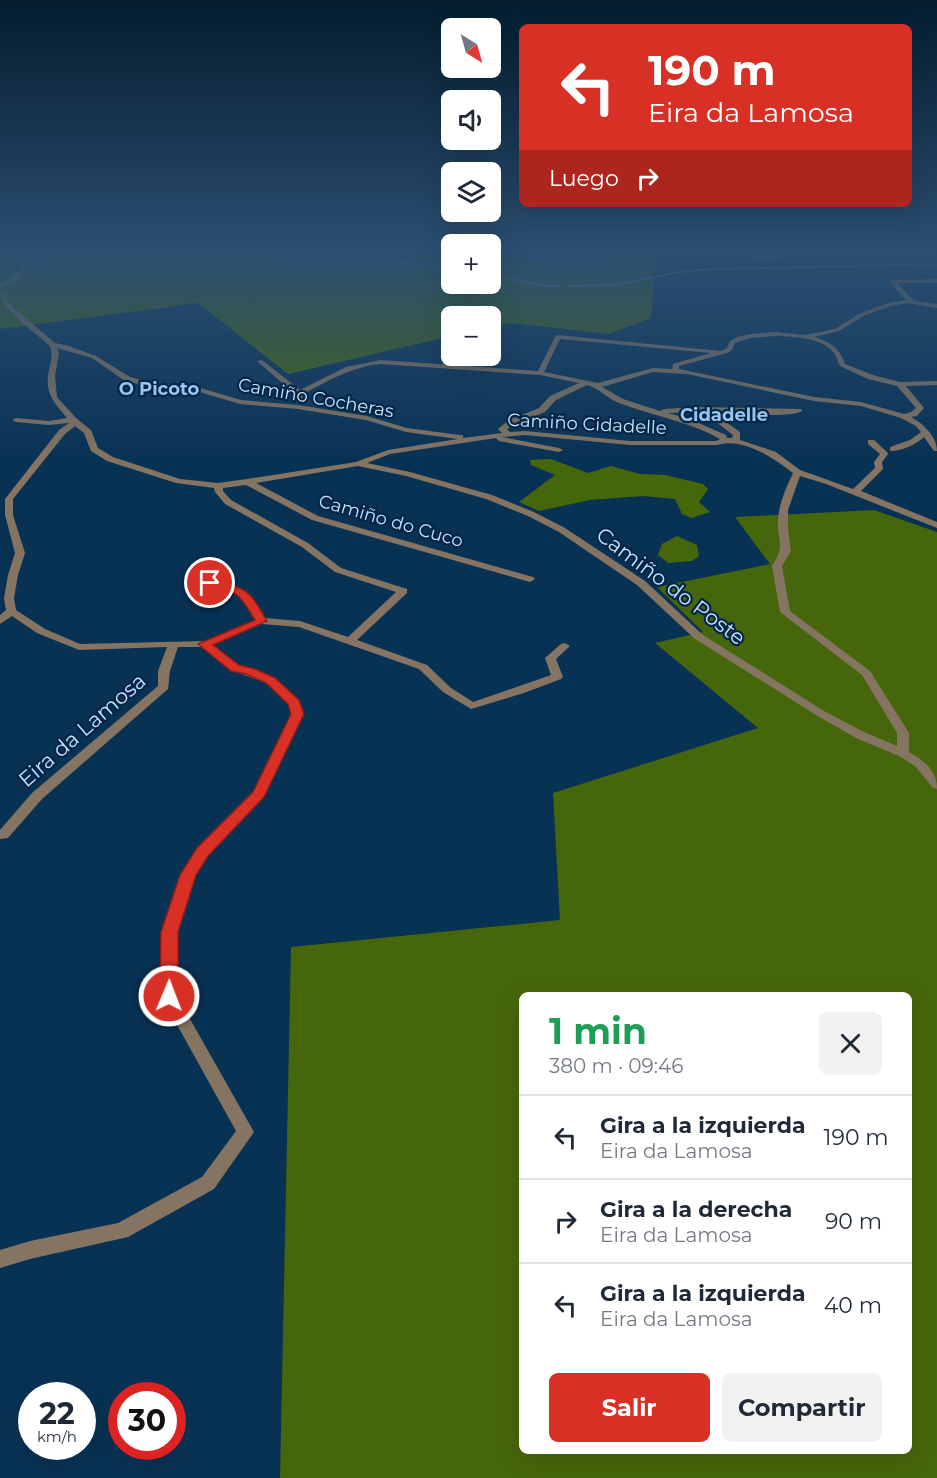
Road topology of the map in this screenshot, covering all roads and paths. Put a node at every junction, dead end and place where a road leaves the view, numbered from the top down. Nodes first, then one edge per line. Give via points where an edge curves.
1 (28, 323) edge
2 (848, 323) edge
3 (805, 337) junction
4 (53, 345) junction
5 (725, 352) junction
6 (260, 361) dead end
7 (676, 371) junction
8 (540, 373) junction
9 (586, 383) junction
10 (937, 383) edge
11 (900, 384) junction
12 (597, 385) junction
13 (299, 393) junction
14 (298, 407) junction
15 (705, 410) junction
16 (798, 411) dead end
17 (657, 412) junction
18 (904, 416) junction
19 (16, 420) dead end
20 (74, 421) junction
21 (925, 432) junction
22 (508, 434) junction
23 (490, 436) junction
24 (476, 439) junction
25 (724, 440) junction
26 (736, 441) junction
27 (871, 442) dead end
28 (893, 449) dead end
29 (937, 449) edge
30 (560, 450) dead end
31 (358, 464) junction
32 (797, 472) junction
33 (247, 482) junction
34 (218, 486) junction
35 (855, 492) junction
36 (937, 525) edge
37 (530, 579) dead end
38 (210, 583) dead end
39 (11, 611) junction
40 (0, 621) edge
41 (261, 621) junction
42 (349, 642) junction
43 (174, 644) junction
44 (205, 644) junction
45 (565, 646) dead end
46 (903, 753) junction
47 (937, 785) edge
48 (3, 835) dead end
49 (0, 1259) edge

1 - 4 street
2 - 3 street via 837,330
3 - 5 street via 748,337 732,342
3 - 11 street via 831,348 839,354 842,365 854,371
4 - 14 street, Camiño Cocheras via 94,357 128,380 197,389 240,402
4 - 20 street, Camiño Cidadelle via 53,397
5 - 7 street via 675,365
5 - 8 street via 558,337
6 - 13 street
7 - 12 street, Camiño Cidadelle via 653,370
7 - 18 street, Camiño Cidadelle via 814,399 861,404
8 - 9 street
8 - 13 street via 367,363 334,374
9 - 12 street
9 - 22 street via 553,398 543,410 512,422 502,429
10 - 11 street
11 - 18 street via 920,408
12 - 17 street, Camiño Cidadelle via 611,397
13 - 14 street
14 - 24 street, Camiño Cocheras via 367,418 406,430
15 - 16 street
15 - 17 street
15 - 26 street via 730,427 737,434
17 - 25 street, Camiño Cidadelle via 709,430
18 - 21 street
19 - 20 street
20 - 34 street, Camiño Cidadelle via 88,432 94,449 110,459 179,481
20 - 39 street via 9,499 9,515 20,553 9,598
21 - 28 street via 913,442
21 - 29 street
22 - 23 street, Camiño Cidadelle
22 - 25 street, Camiño Cidadelle via 630,443
23 - 24 street, Camiño Cidadelle
23 - 30 street
24 - 31 street, Camiño Cidadelle via 388,452
25 - 26 street
26 - 32 street via 773,454
27 - 35 street via 884,454 878,462 879,469
31 - 33 street, Camiño Cidadelle
31 - 46 street, Camiño do Poste via 489,497 562,530 641,583 699,637 820,713
32 - 35 street
32 - 46 street via 782,512 786,551 777,566 785,612 866,673 903,733
33 - 34 street, Camiño Cidadelle
33 - 37 street, Camiño do Cuco via 315,518
34 - 42 street via 228,502 305,545 338,570 403,591
35 - 36 street
38 - 41 street via 246,595
39 - 40 street
39 - 43 street via 41,631 79,647
41 - 42 street via 300,624
41 - 44 street
42 - 45 street via 423,667 471,706 556,677 550,658
43 - 44 street
43 - 48 street, Eira da Lamosa via 164,671 164,687 37,796
44 - 49 street via 235,668 270,681 295,703 297,714 259,794 202,852 188,875 170,932 169,996 245,1132 208,1183 121,1231
46 - 47 street, Camiño do Poste via 919,763

